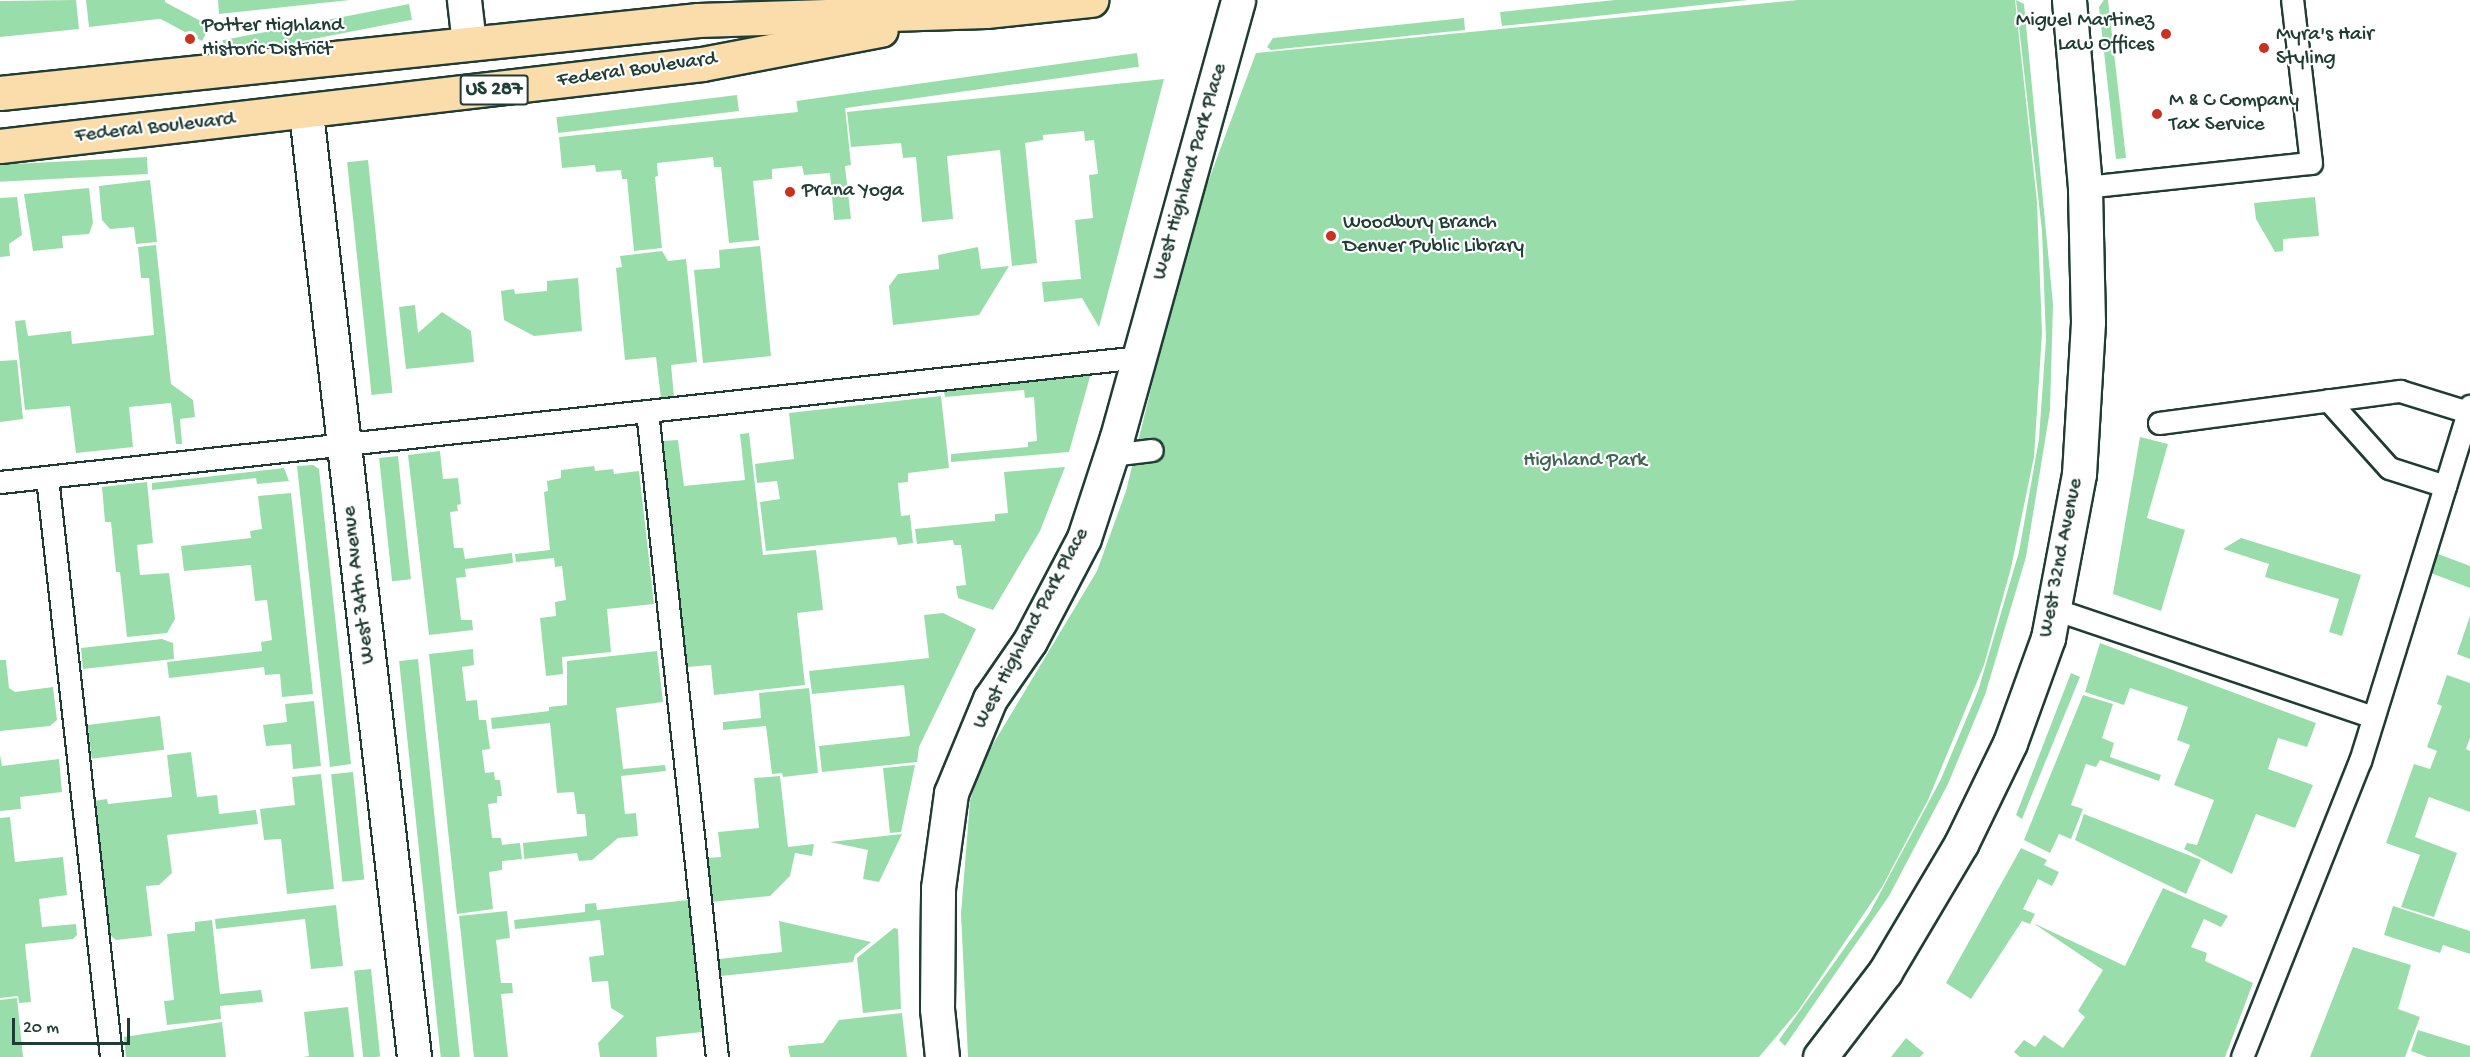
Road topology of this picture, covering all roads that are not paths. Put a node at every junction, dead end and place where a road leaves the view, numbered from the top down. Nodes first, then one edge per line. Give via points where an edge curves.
1 (464, 0) edge
2 (1091, 0) edge
3 (1238, 0) edge
4 (2069, 0) edge
5 (2292, 0) edge
6 (986, 11) junction
7 (469, 43) junction
8 (0, 93) edge
9 (306, 113) junction
10 (0, 146) edge
11 (2085, 187) junction
12 (1139, 357) junction
13 (2328, 400) junction
14 (2469, 409) edge
15 (647, 411) junction
16 (2159, 423) dead end
17 (344, 444) junction
18 (1152, 450) dead end
19 (1111, 455) junction
20 (47, 477) junction
21 (0, 482) edge
22 (2445, 486) junction
23 (2054, 609) junction
24 (2373, 717) junction
25 (111, 1057) edge
26 (414, 1057) edge
27 (717, 1057) edge
28 (942, 1057) edge
29 (1820, 1057) edge
30 (2242, 1057) edge

1 - 7 street
2 - 6 main road, Federal Boulevard / US 287
3 - 12 street, West Highland Park Place via 1186,226
4 - 11 street, West 32nd Avenue
5 - 11 lane via 2311,163
6 - 7 main road, Federal Boulevard / US 287 via 699,20
6 - 9 main road, Federal Boulevard / US 287 via 702,64
7 - 8 main road, Federal Boulevard / US 287
9 - 10 main road, Federal Boulevard / US 287
9 - 17 street, West 34th Avenue
11 - 23 street, West 32nd Avenue via 2088,322 2079,474
12 - 15 lane
12 - 19 street, West Highland Park Place
13 - 14 lane via 2400,391
13 - 16 lane
13 - 22 lane via 2389,468
14 - 22 lane
15 - 17 lane
15 - 27 lane
17 - 20 lane
17 - 26 street, West 34th Avenue
18 - 19 lane
19 - 28 street, West Highland Park Place via 1084,538 1030,641 990,699 951,793 938,888 937,1009
20 - 21 lane
20 - 25 lane
22 - 24 lane
23 - 24 lane
23 - 29 street, West 32nd Avenue via 2048,638 2010,743 1961,844 1885,972
24 - 30 lane via 2360,761

